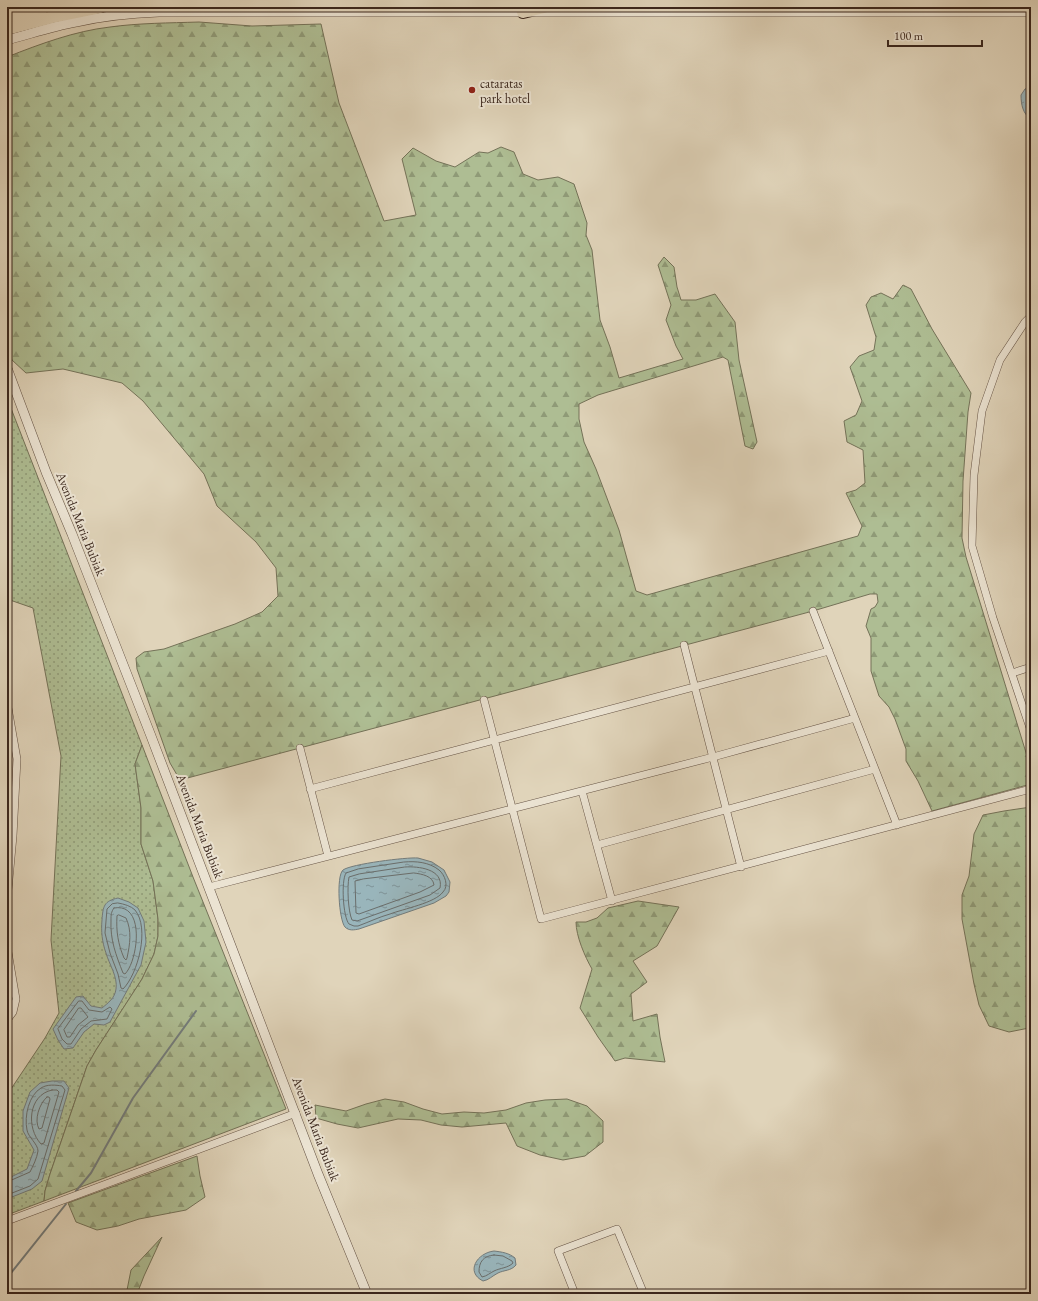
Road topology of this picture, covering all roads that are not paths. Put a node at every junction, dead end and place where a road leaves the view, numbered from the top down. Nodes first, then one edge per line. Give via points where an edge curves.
1 (23, 7) edge
2 (44, 7) edge
3 (100, 7) edge
4 (544, 7) edge
5 (171, 9) edge
6 (214, 9) edge
7 (7, 11) edge
8 (522, 12) junction
9 (1031, 12) edge
10 (7, 18) edge
11 (7, 29) edge
12 (7, 40) edge
13 (1031, 316) edge
14 (7, 368) edge
15 (813, 611) dead end
16 (684, 645) dead end
17 (829, 651) junction
18 (1031, 667) edge
19 (1012, 673) junction
20 (695, 687) junction
21 (484, 700) dead end
22 (7, 702) edge
23 (855, 718) junction
24 (1031, 731) edge
25 (495, 740) junction
26 (300, 748) dead end
27 (713, 757) junction
28 (875, 768) junction
29 (310, 789) junction
30 (1031, 789) edge
31 (582, 791) junction
32 (513, 809) junction
33 (726, 810) junction
34 (897, 825) junction
35 (597, 845) junction
36 (328, 856) junction
37 (741, 867) junction
38 (209, 887) junction
39 (7, 901) edge
40 (612, 901) junction
41 (7, 946) edge
42 (7, 1020) edge
43 (296, 1113) junction
44 (7, 1221) edge
45 (367, 1294) edge
46 (575, 1294) edge
47 (644, 1294) edge

1 - 7 street
2 - 10 highway
3 - 11 highway
4 - 8 highway
5 - 6 street
5 - 12 street via 94,18
6 - 8 street
8 - 9 street
13 - 19 street via 1000,360 982,411 974,475 972,546
14 - 38 street, Avenida Maria Bubiak
15 - 17 street
16 - 20 street
17 - 20 street
17 - 23 street
18 - 19 street
19 - 24 street
20 - 25 street
20 - 27 street
21 - 25 street
22 - 39 street via 16,759
23 - 27 street
23 - 28 street
25 - 29 street
25 - 32 street
26 - 29 street
27 - 31 street
27 - 33 street
28 - 33 street
28 - 34 street
29 - 36 street
30 - 34 street
31 - 32 street
31 - 35 street
32 - 36 street
32 - 40 street via 542,919
33 - 35 street
33 - 37 street
34 - 37 street
35 - 40 street
36 - 38 street
37 - 40 street
38 - 43 street, Avenida Maria Bubiak
41 - 42 street via 16,999 13,1012
43 - 44 street
43 - 45 street, Avenida Maria Bubiak
46 - 47 street via 558,1251 617,1229

